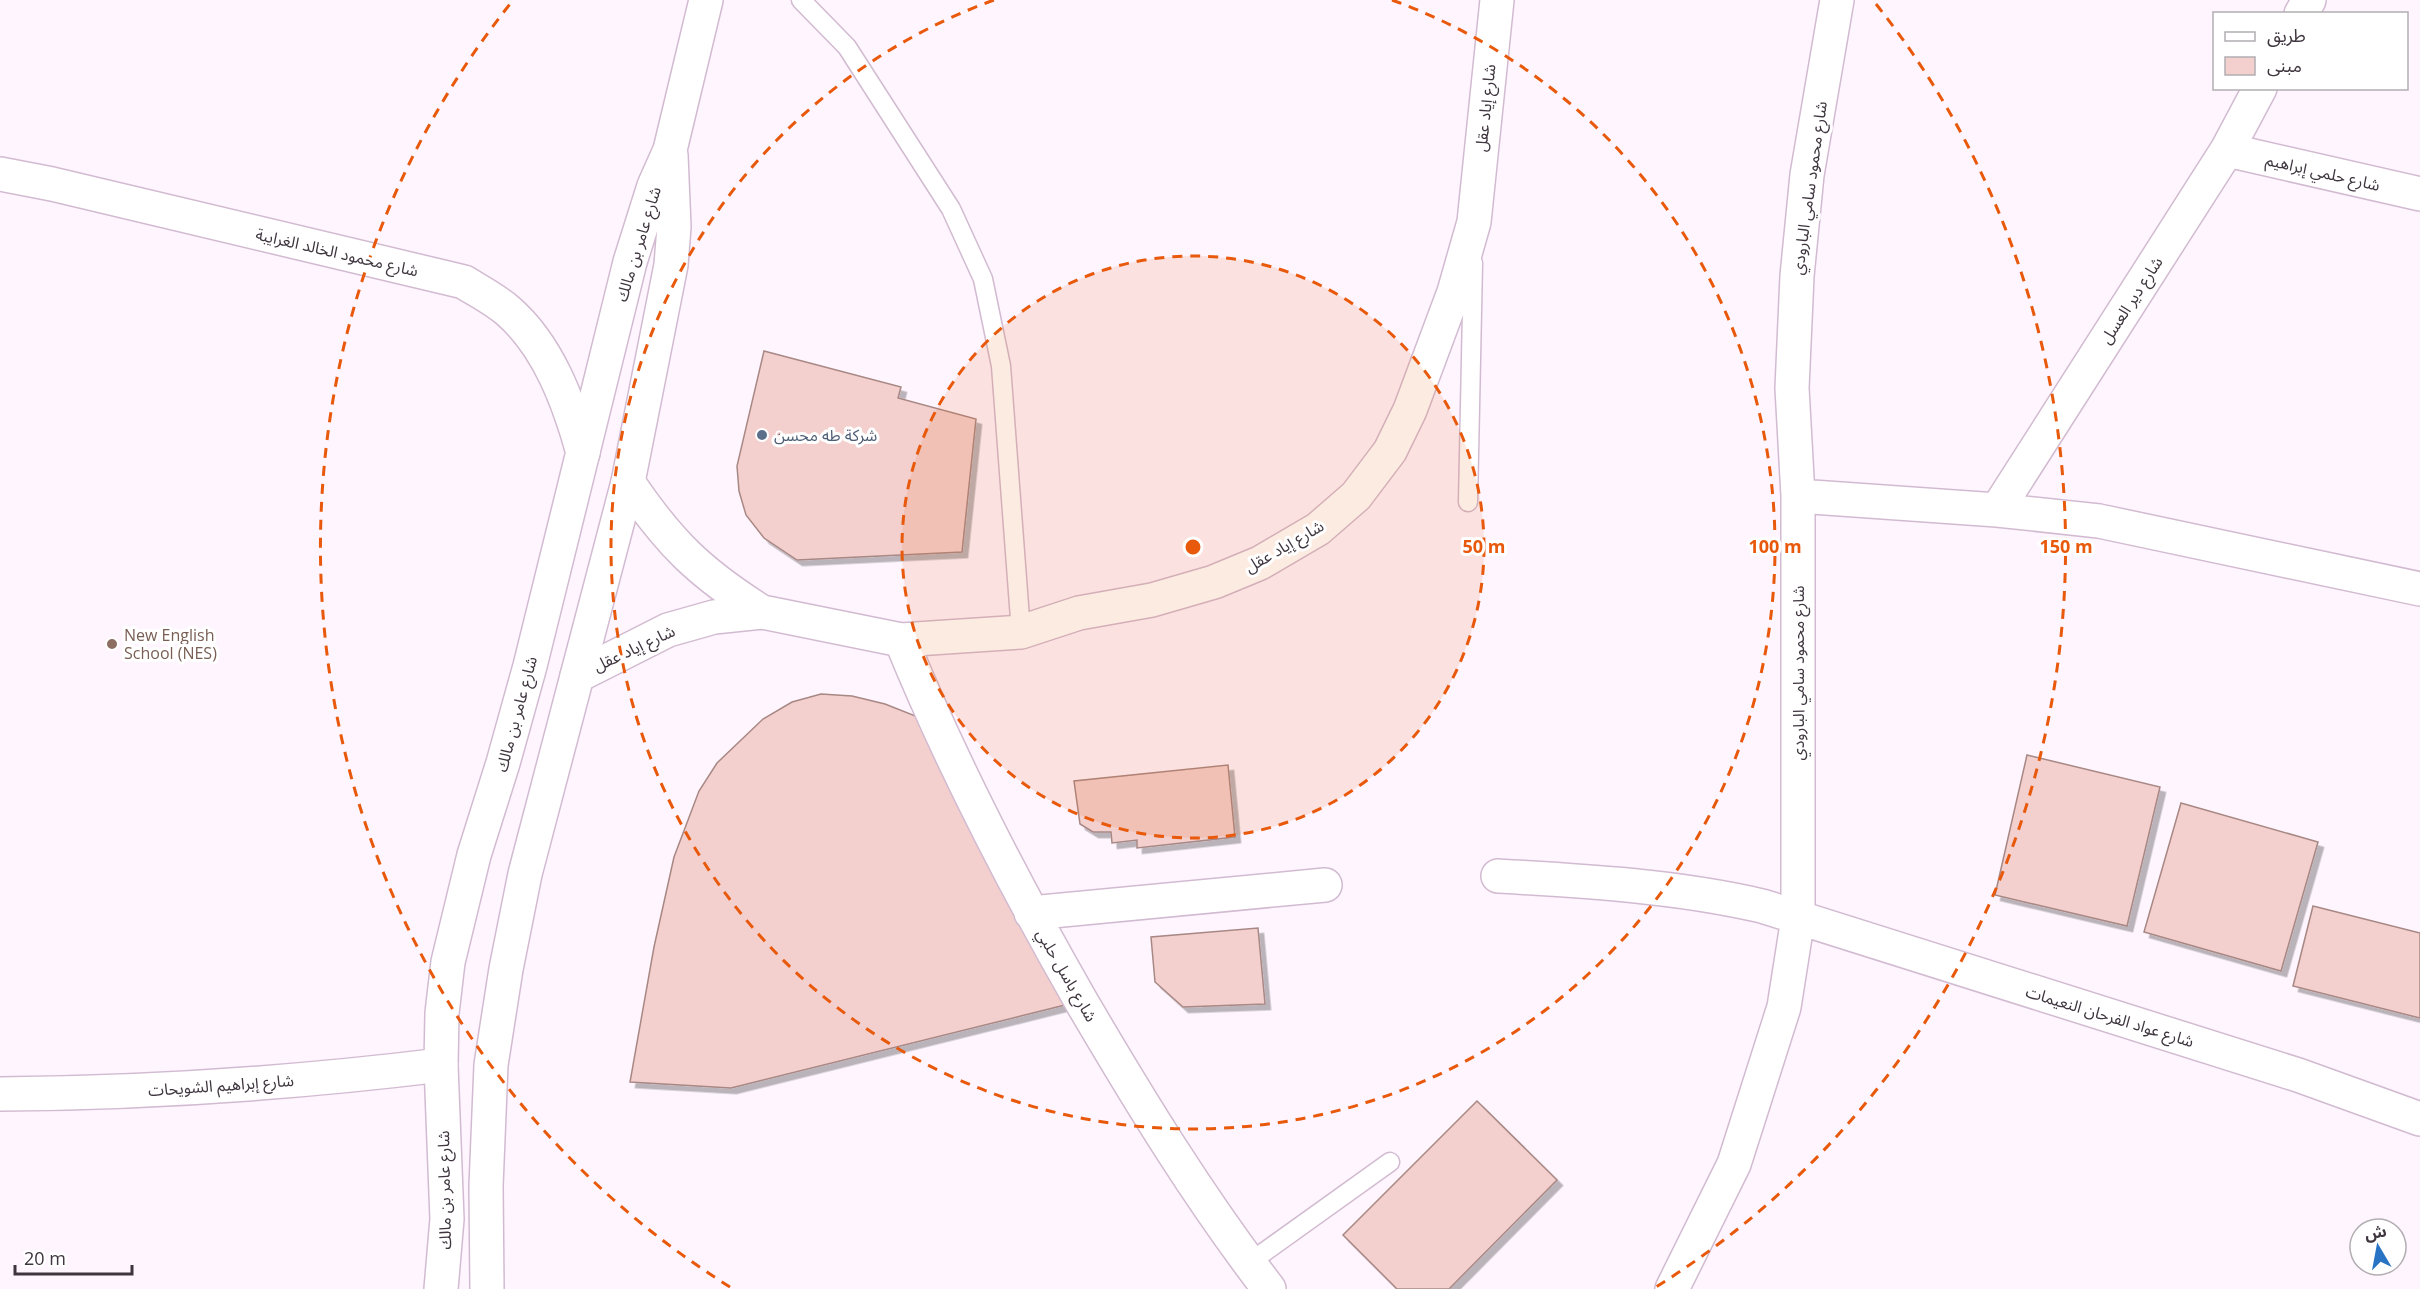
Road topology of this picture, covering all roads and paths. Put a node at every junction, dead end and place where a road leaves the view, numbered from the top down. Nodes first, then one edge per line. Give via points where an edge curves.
1 (705, 0) edge
2 (801, 0) edge
3 (1497, 0) edge
4 (1837, 0) edge
5 (2259, 90) edge
6 (670, 150) junction
7 (2227, 150) junction
8 (0, 174) edge
9 (2420, 194) edge
10 (1474, 222) junction
11 (583, 453) junction
12 (628, 482) junction
13 (1798, 496) junction
14 (1468, 502) dead end
15 (1997, 510) junction
16 (2420, 589) edge
17 (762, 612) junction
18 (1021, 632) junction
19 (901, 640) junction
20 (578, 676) junction
21 (1498, 876) dead end
22 (1325, 885) dead end
23 (1031, 913) junction
24 (1797, 918) junction
25 (441, 1065) junction
26 (491, 1065) junction
27 (0, 1094) edge
28 (2420, 1119) edge
29 (1390, 1162) dead end
30 (1249, 1263) junction
31 (441, 1289) edge
32 (487, 1289) edge
33 (1269, 1289) edge
34 (1672, 1289) edge

1 - 6 street, شارع عامر بن مالك
2 - 18 lane via 848,47 951,209 983,279 1001,366
3 - 10 street, شارع إياد عقل
4 - 13 street, شارع محمود سامي البارودي via 1807,175 1797,276 1792,388
5 - 7 street, شارع دير العسل
6 - 11 street, شارع عامر بن مالك via 641,224
6 - 12 street, شارع عامر بن مالك via 674,227 671,265
7 - 9 street, شارع حلمي إبراهيم
7 - 15 street, شارع دير العسل
8 - 11 street, شارع محمود الخالد الغرايبة via 464,282 507,310 536,341 552,369
10 - 14 lane
10 - 18 street, شارع إياد عقل via 1454,292 1410,410 1389,450 1356,496 1318,529 1260,562 1214,582
11 - 25 street, شارع عامر بن مالك via 530,666 474,855 448,962
12 - 17 street, شارع إياد عقل via 686,556
12 - 20 street, شارع عامر بن مالك
13 - 15 street
13 - 24 street, شارع محمود سامي البارودي
15 - 16 street via 2099,521
17 - 19 street, شارع إياد عقل
17 - 20 street, شارع إياد عقل via 714,617 668,630
18 - 19 street, شارع إياد عقل
19 - 23 street, شارع باسل حلبي via 927,702
20 - 26 street, شارع عامر بن مالك via 525,874
21 - 24 street, شارع عواد الفرحان النعيمات via 1597,882 1720,898
22 - 23 street
23 - 30 street, شارع باسل حلبي via 1176,1158
24 - 28 street, شارع عواد الفرحان النعيمات via 2298,1075
24 - 34 street, شارع محمود سامي البارودي via 1784,1007 1734,1164
25 - 26 street, شارع إبراهيم الشويحات
25 - 27 street, شارع إبراهيم الشويحات via 213,1086
25 - 31 street, شارع عامر بن مالك via 447,1219
26 - 32 street, شارع عامر بن مالك
29 - 30 lane
30 - 33 street, شارع باسل حلبي

